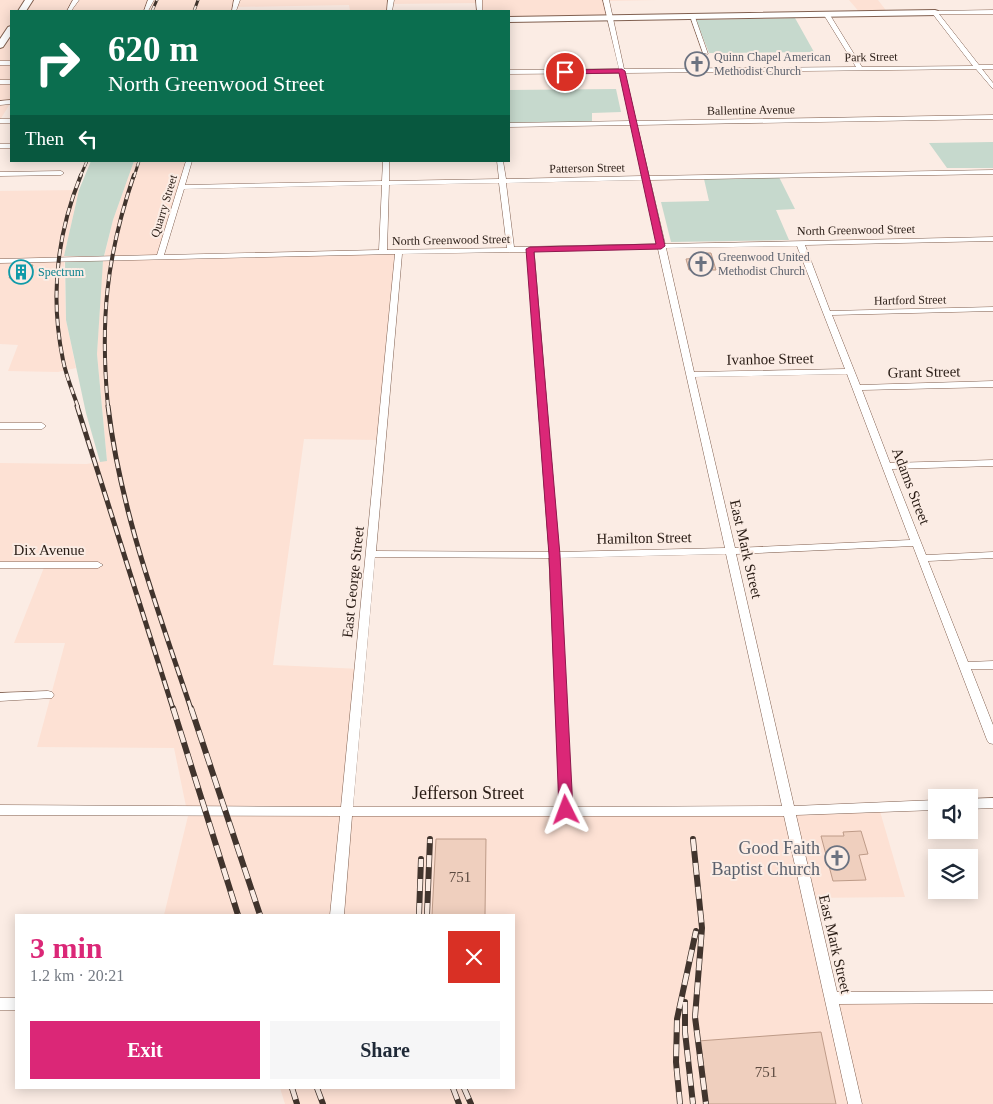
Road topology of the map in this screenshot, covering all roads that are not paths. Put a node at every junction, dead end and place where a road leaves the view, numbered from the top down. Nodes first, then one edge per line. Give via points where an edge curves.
1 (606, 0) edge
2 (932, 9) junction
3 (993, 12) edge
4 (827, 15) junction
5 (692, 16) junction
6 (610, 18) junction
7 (510, 20) edge
8 (10, 30) edge
9 (0, 45) edge
10 (706, 53) dead end
11 (977, 67) junction
12 (993, 67) edge
13 (860, 68) junction
14 (622, 71) junction
15 (510, 72) edge
16 (993, 87) edge
17 (993, 117) edge
18 (634, 123) junction
19 (510, 125) edge
20 (189, 162) edge
21 (386, 162) edge
22 (500, 162) edge
23 (993, 172) edge
24 (61, 173) dead end
25 (0, 174) edge
26 (646, 178) junction
27 (502, 181) junction
28 (385, 183) junction
29 (181, 187) junction
30 (993, 239) edge
31 (800, 243) junction
32 (661, 246) junction
33 (530, 249) junction
34 (511, 250) junction
35 (383, 252) junction
36 (400, 252) junction
37 (160, 258) junction
38 (2, 261) edge
39 (0, 270) edge
40 (993, 309) edge
41 (827, 313) junction
42 (850, 371) junction
43 (692, 375) junction
44 (993, 384) edge
45 (856, 388) junction
46 (0, 426) edge
47 (42, 426) dead end
48 (993, 463) edge
49 (887, 466) junction
50 (917, 543) junction
51 (731, 551) junction
52 (371, 554) junction
53 (554, 555) junction
54 (993, 555) edge
55 (922, 558) junction
56 (98, 565) dead end
57 (0, 566) edge
58 (993, 665) edge
59 (964, 666) junction
60 (48, 696) dead end
61 (0, 697) edge
62 (993, 740) edge
63 (993, 803) edge
64 (978, 804) edge
65 (928, 805) edge
66 (0, 810) edge
67 (566, 810) junction
68 (789, 811) junction
69 (345, 812) junction
70 (337, 914) edge
71 (993, 997) edge
72 (832, 998) junction
73 (0, 1004) edge
74 (15, 1004) edge
75 (855, 1104) edge

1 - 6 street, East Mark Street
2 - 3 street
2 - 4 main road
2 - 11 street
4 - 5 main road
4 - 13 street
5 - 6 main road
5 - 10 street
6 - 7 main road
6 - 14 street, East Mark Street
8 - 9 main road
11 - 12 street, Park Street
11 - 13 street, Park Street
11 - 16 street
13 - 14 street, Park Street
14 - 15 street, Park Street
14 - 18 street, East Mark Street
17 - 18 street, Ballentine Avenue
18 - 19 street, Ballentine Avenue
18 - 26 street, East Mark Street
20 - 29 street, Quarry Street
21 - 28 street
22 - 27 street
23 - 26 street, Patterson Street
24 - 25 street
26 - 27 street, Patterson Street
26 - 32 street, East Mark Street
27 - 28 street, Patterson Street
27 - 34 street
28 - 29 street, Patterson Street
28 - 35 street
29 - 37 street, Quarry Street
30 - 31 street, North Greenwood Street
31 - 32 street, North Greenwood Street
31 - 41 street, Adams Street
32 - 33 street, North Greenwood Street
32 - 43 street, East Mark Street
33 - 34 street, North Greenwood Street
33 - 53 street
34 - 36 street, North Greenwood Street
35 - 36 street, North Greenwood Street
35 - 37 street, North Greenwood Street
36 - 52 street, East George Street
37 - 38 street, North Greenwood Street
38 - 39 street
40 - 41 street, Hartford Street
41 - 42 street, Adams Street
42 - 43 street, Ivanhoe Street
42 - 45 street, Adams Street
43 - 51 street, East Mark Street
44 - 45 street, Grant Street
45 - 49 street, Adams Street
46 - 47 street
48 - 49 street
49 - 50 street, Adams Street
50 - 51 street, Hamilton Street
50 - 55 street, Adams Street
51 - 53 street, Hamilton Street
51 - 68 street, East Mark Street
52 - 53 street, Hamilton Street
52 - 69 street, East George Street
53 - 67 street
54 - 55 street
55 - 59 street, Adams Street
56 - 57 street, Dix Avenue
58 - 59 street
59 - 62 street, Adams Street
60 - 61 street
63 - 64 street
65 - 68 street, Jefferson Street
66 - 69 street, Jefferson Street
67 - 68 street, Jefferson Street
67 - 69 street, Jefferson Street
68 - 72 street, East Mark Street
69 - 70 street, East George Street
71 - 72 street
72 - 75 street, East Mark Street
73 - 74 street

